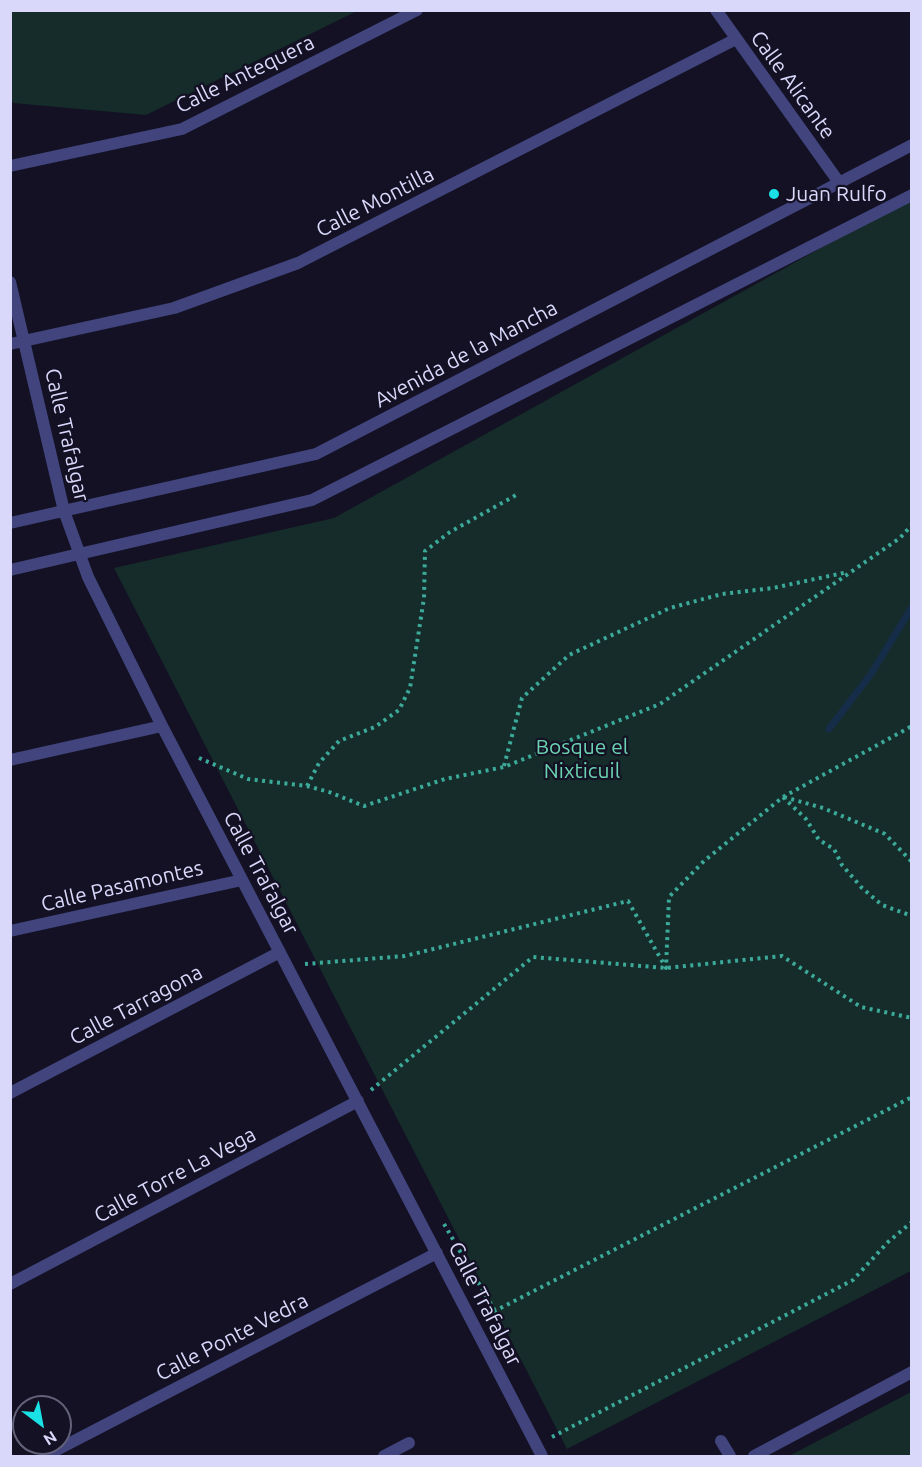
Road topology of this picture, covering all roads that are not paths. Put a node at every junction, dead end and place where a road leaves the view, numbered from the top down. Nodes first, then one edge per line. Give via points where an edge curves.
1 (417, 10) edge
2 (716, 10) edge
3 (736, 39) junction
4 (912, 145) edge
5 (10, 166) edge
6 (838, 182) junction
7 (912, 195) edge
8 (10, 282) edge
9 (25, 341) junction
10 (10, 344) edge
11 (64, 511) junction
12 (10, 524) edge
13 (78, 554) junction
14 (10, 570) edge
15 (162, 726) junction
16 (10, 760) edge
17 (242, 880) junction
18 (10, 931) edge
19 (280, 952) junction
20 (10, 1093) edge
21 (358, 1101) junction
22 (437, 1253) junction
23 (10, 1284) edge
24 (912, 1372) edge
25 (721, 1441) dead end
26 (409, 1443) dead end
27 (539, 1451) edge
28 (45, 1456) edge
29 (384, 1456) edge
30 (730, 1456) edge
31 (754, 1456) edge

1 - 5 street, Calle Antequera via 182,129
2 - 3 street, Calle Alicante
3 - 6 street, Calle Alicante
3 - 9 street, Calle Montilla via 298,263 174,308
4 - 6 street, Avenida de la Mancha
6 - 11 street, Avenida de la Mancha via 316,454
7 - 13 street via 312,500
8 - 9 street, Calle Trafalgar
9 - 10 street, Calle Montilla
9 - 11 street, Calle Trafalgar
11 - 12 street, Avenida de la Mancha
11 - 13 street, Calle Trafalgar
13 - 14 street
13 - 15 street, Calle Trafalgar
15 - 16 street
15 - 17 street, Calle Trafalgar
17 - 18 street, Calle Pasamontes
17 - 19 street, Calle Trafalgar
19 - 20 street, Calle Tarragona
19 - 21 street, Calle Trafalgar
21 - 22 street, Calle Trafalgar
21 - 23 street, Calle Torre La Vega
22 - 27 street, Calle Trafalgar
22 - 28 street, Calle Ponte Vedra
24 - 31 street
25 - 30 street
26 - 29 street

